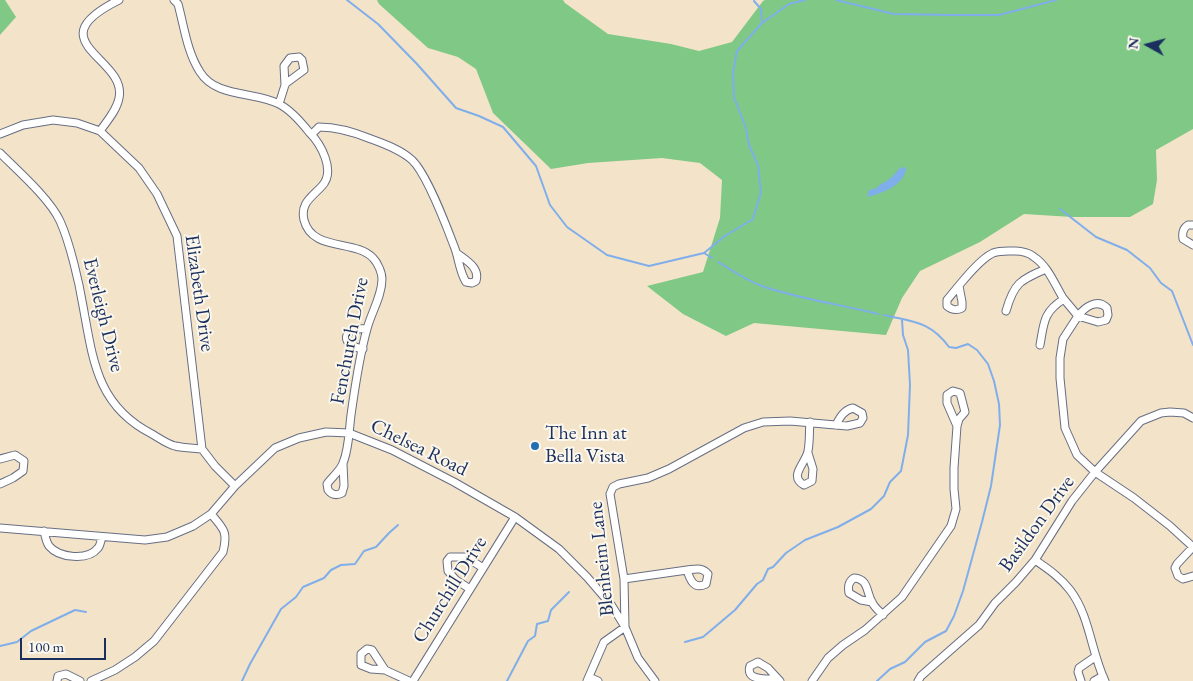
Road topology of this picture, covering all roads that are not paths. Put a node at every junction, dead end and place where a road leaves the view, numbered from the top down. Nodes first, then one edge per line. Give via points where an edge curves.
1 (119, 0) edge
2 (174, 0) edge
3 (285, 85) dead end
4 (279, 104) junction
5 (100, 131) junction
6 (0, 134) edge
7 (312, 134) junction
8 (0, 153) edge
9 (1193, 225) edge
10 (1193, 245) edge
11 (458, 254) dead end
12 (1046, 269) junction
13 (959, 286) dead end
14 (1064, 299) junction
15 (1006, 311) dead end
16 (367, 329) junction
17 (1040, 346) dead end
18 (362, 349) junction
19 (1193, 418) edge
20 (810, 422) junction
21 (836, 425) dead end
22 (957, 426) dead end
23 (349, 433) junction
24 (202, 448) junction
25 (808, 453) dead end
26 (0, 459) edge
27 (343, 464) dead end
28 (1094, 472) junction
29 (0, 484) edge
30 (235, 486) junction
31 (211, 514) junction
32 (515, 517) junction
33 (0, 528) edge
34 (44, 531) junction
35 (102, 537) junction
36 (1193, 547) edge
37 (1035, 560) junction
38 (483, 568) junction
39 (687, 570) dead end
40 (1193, 576) edge
41 (624, 579) junction
42 (470, 589) junction
43 (872, 602) dead end
44 (883, 614) junction
45 (625, 627) junction
46 (1095, 657) junction
47 (384, 670) dead end
48 (588, 679) edge
49 (1104, 679) edge
50 (57, 681) edge
51 (80, 681) edge
52 (91, 681) edge
53 (411, 681) edge
54 (598, 681) edge
55 (655, 681) edge
56 (812, 681) edge
57 (918, 681) edge
58 (1081, 681) edge
59 (1094, 681) edge

1 - 5 street via 106,6 86,23 83,34 86,44 110,70 118,85 120,97
2 - 4 street, Fenchurch Drive via 201,74 214,85 229,91
3 - 4 street
4 - 7 street, Fenchurch Drive
5 - 6 street, Elizabeth Drive via 77,123 53,120 23,125
5 - 24 street, Elizabeth Drive via 139,168 157,194 177,236
7 - 11 street via 319,127 345,130 398,150 413,160
7 - 16 street, Fenchurch Drive via 325,157 327,176 324,185 306,203 304,222 312,234 325,242 361,251 378,264 382,277 380,290
8 - 24 street, Everleigh Drive via 60,220 84,306 90,346 106,391 128,420 141,429 174,446
9 - 10 street via 1184,228 1182,235
12 - 13 street via 1034,256 1004,250 992,254
12 - 14 street
12 - 15 street via 1016,286
14 - 17 street via 1053,306 1044,320
14 - 28 street via 1078,316 1063,338 1060,358 1065,428 1078,455
16 - 18 street, Fenchurch Drive
16 - 18 street via 356,328 347,336 352,347
18 - 23 street, Fenchurch Drive
19 - 28 street, Basildon Drive via 1184,413 1170,412 1141,421
20 - 21 street, Blenheim Lane
20 - 25 street
20 - 41 street, Blenheim Lane via 763,422 744,428 669,469 613,487 611,505
22 - 44 street via 954,519 911,586
23 - 27 street, Fenchurch Drive
23 - 30 street, Chelsea Road via 326,432 299,438 276,448
23 - 32 street, Chelsea Road via 392,450
24 - 30 street
26 - 29 street via 15,456 24,462 23,471
28 - 36 street via 1141,504
28 - 37 street, Basildon Drive
30 - 31 street, Chelsea Road
31 - 35 street, Chelsea Road via 167,537 145,540
31 - 52 street via 226,537 223,552 154,641 116,670
32 - 38 street, Churchill Drive
32 - 45 street, Chelsea Road via 559,549 612,606
33 - 34 street, Chelsea Road
34 - 35 street, Chelsea Road
34 - 35 street via 49,546 72,556 87,555 98,548
36 - 40 street via 1175,568 1183,579
37 - 46 street via 1071,591 1080,607
37 - 57 street, Basildon Drive via 979,625
38 - 42 street, Churchill Drive
38 - 42 street via 466,557 450,557 447,561 448,571
39 - 41 street
41 - 45 street, Blenheim Lane
42 - 53 street, Churchill Drive
43 - 44 street
44 - 56 street via 828,658
45 - 48 street via 604,642
45 - 55 street, Chelsea Road via 638,658
46 - 49 street
46 - 58 street via 1079,668
47 - 53 street
48 - 54 street
49 - 59 street
50 - 51 street via 58,676 66,674

